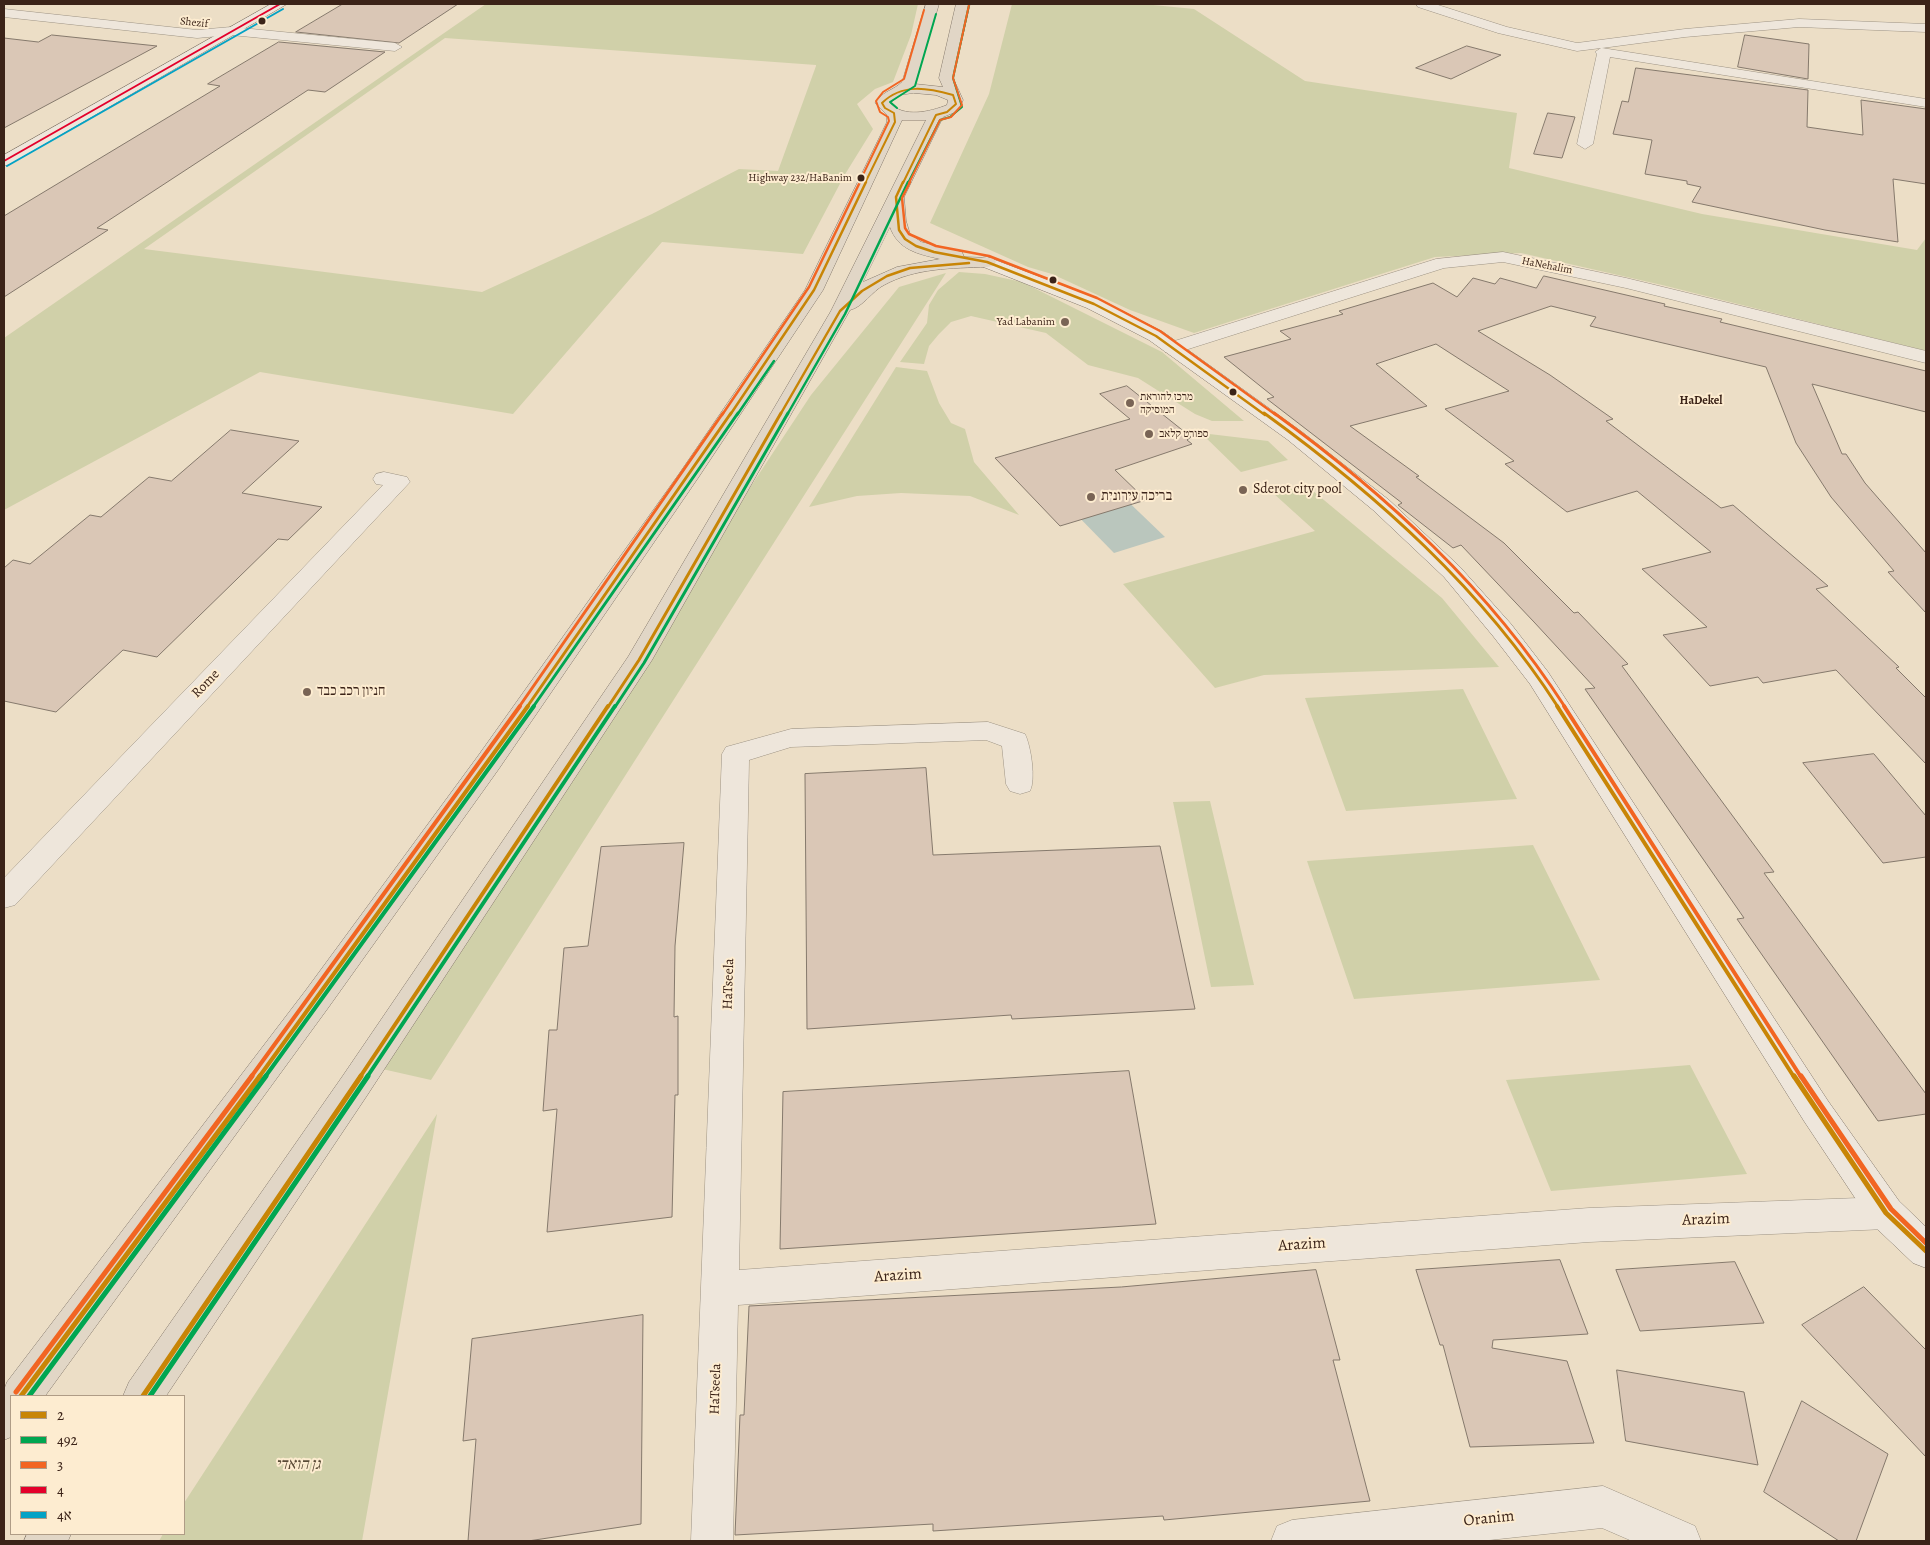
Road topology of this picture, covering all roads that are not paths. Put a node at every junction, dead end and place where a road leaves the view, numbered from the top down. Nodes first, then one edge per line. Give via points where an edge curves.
1 (19, 4) edge
2 (280, 4) edge
3 (932, 4) edge
4 (963, 4) edge
5 (1422, 4) edge
6 (4, 13) edge
7 (1926, 28) edge
8 (231, 31) junction
9 (395, 47) dead end
10 (1577, 47) junction
11 (1604, 53) junction
12 (953, 95) junction
13 (898, 101) junction
14 (1926, 103) edge
15 (936, 115) junction
16 (1585, 144) dead end
17 (4, 161) edge
18 (896, 197) junction
19 (987, 262) junction
20 (840, 311) junction
21 (1172, 348) junction
22 (1926, 357) edge
23 (384, 479) dead end
24 (1020, 784) dead end
25 (4, 898) edge
26 (1886, 1214) junction
27 (1926, 1251) edge
28 (719, 1289) junction
29 (23, 1395) edge
30 (144, 1395) edge
31 (712, 1541) edge
32 (1292, 1541) edge
33 (1680, 1541) edge

1 - 8 street, Shezif via 219,26
2 - 8 street
3 - 13 main road via 909,83
4 - 12 main road via 946,78
5 - 10 street via 1503,30
6 - 8 street, Shezif via 197,34
7 - 10 street via 1799,18
8 - 9 street
8 - 17 street
10 - 11 street
11 - 14 street
11 - 16 street
12 - 13 main road via 934,89
12 - 15 main road via 956,104 953,108
13 - 15 main road via 912,116
13 - 29 main road via 896,122 814,290 687,478 466,795
15 - 18 main road
18 - 19 main road via 899,230 905,239 934,252
18 - 20 main road
19 - 20 main road via 910,269 877,281
19 - 21 street via 1094,304 1156,336
20 - 30 main road via 640,660
21 - 22 street, HaNehalim via 1442,263 1503,257 1626,283
21 - 26 street via 1295,436 1381,505 1452,572 1502,630 1544,685 1816,1111
23 - 25 street, Rome via 399,482
24 - 28 street, HaTseela via 1015,741 988,731 790,738 736,754
26 - 27 street
26 - 28 street, Arazim via 1579,1225
28 - 31 street, HaTseela
32 - 33 street, Oranim via 1603,1507

